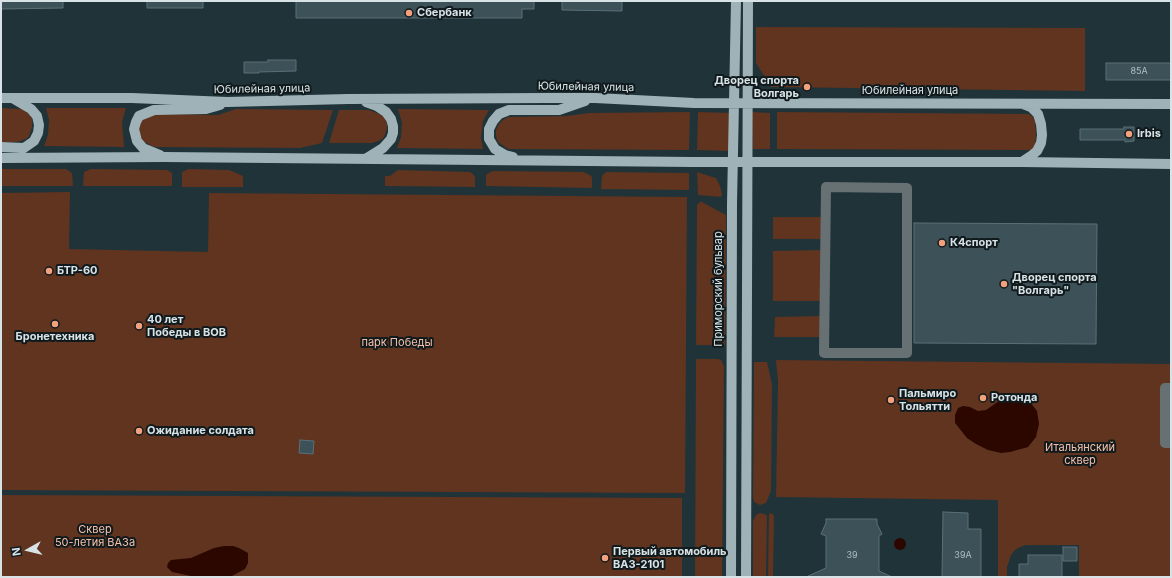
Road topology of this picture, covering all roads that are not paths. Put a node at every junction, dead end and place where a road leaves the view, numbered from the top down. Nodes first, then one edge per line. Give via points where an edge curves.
1 (736, 1) edge
2 (748, 1) edge
3 (6, 98) edge
4 (595, 98) junction
5 (360, 100) junction
6 (227, 102) junction
7 (734, 102) junction
8 (748, 103) junction
9 (1021, 103) junction
10 (1171, 104) edge
11 (1, 147) edge
12 (164, 157) junction
13 (1, 158) edge
14 (367, 158) junction
15 (525, 160) junction
16 (748, 162) junction
17 (1022, 162) junction
18 (734, 163) junction
19 (1171, 164) edge
20 (875, 353) joint
21 (1171, 388) edge
22 (1171, 443) edge
23 (731, 577) edge
24 (746, 577) edge

1 - 7 main road, Приморский бульвар
2 - 8 main road
3 - 6 main road, Юбилейная улица via 132,98
3 - 11 main road via 31,109 37,116 38,133 34,141 24,148
4 - 5 main road, Юбилейная улица
4 - 7 main road, Юбилейная улица via 694,103
4 - 15 main road via 559,110 509,110 499,114 489,129 489,139 495,150
5 - 6 main road, Юбилейная улица
5 - 14 main road via 386,112 393,126 391,139 383,148
6 - 12 main road via 206,109 154,110 139,116 134,129 137,141 143,148
7 - 8 main road, Юбилейная улица
7 - 18 main road, Приморский бульвар
8 - 9 main road, Юбилейная улица
8 - 16 main road
9 - 10 main road, Юбилейная улица
9 - 17 main road via 1031,107 1038,114 1042,134 1037,151
12 - 13 main road
12 - 14 main road
14 - 15 main road
15 - 18 main road
16 - 17 main road
16 - 18 main road
16 - 24 main road
17 - 19 main road
18 - 23 main road, Приморский бульвар
20 - 20 street via 824,353 826,187 907,188 907,353
21 - 22 street via 1165,388 1165,443

